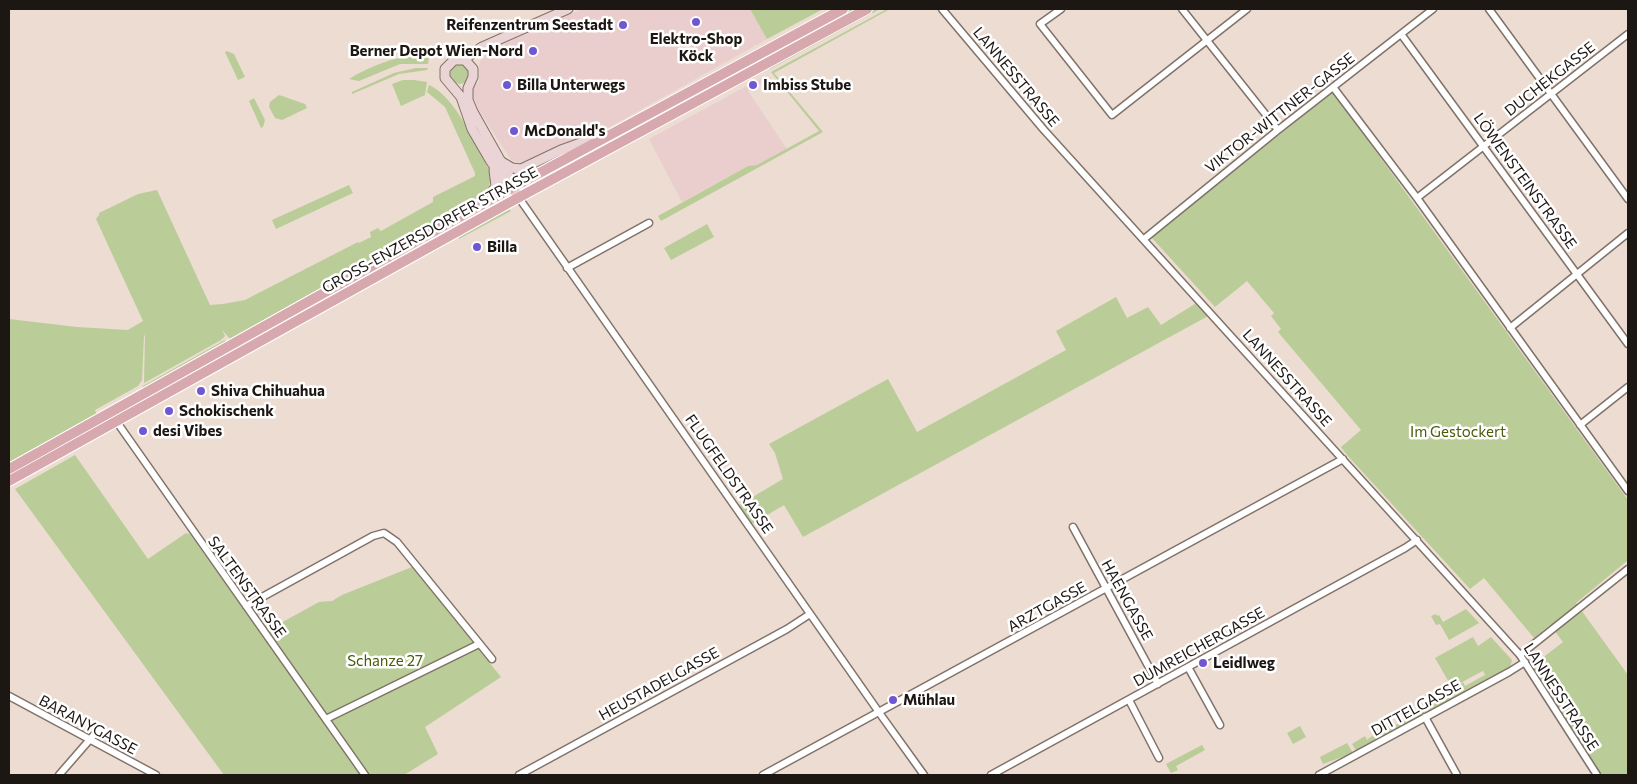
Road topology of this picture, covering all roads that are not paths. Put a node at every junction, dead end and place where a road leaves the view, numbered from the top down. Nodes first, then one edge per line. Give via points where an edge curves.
1 (568, 9) edge
2 (843, 9) edge
3 (867, 9) edge
4 (942, 9) edge
5 (1061, 9) edge
6 (1182, 9) edge
7 (1247, 9) edge
8 (1433, 9) edge
9 (1490, 9) edge
10 (1401, 34) junction
11 (1628, 34) edge
12 (1207, 41) junction
13 (491, 44) junction
14 (463, 60) junction
15 (472, 67) junction
16 (471, 81) junction
17 (453, 86) junction
18 (1333, 87) junction
19 (1552, 94) junction
20 (629, 126) junction
21 (1278, 130) junction
22 (1484, 146) junction
23 (490, 160) junction
24 (502, 162) junction
25 (512, 187) junction
26 (518, 198) junction
27 (1417, 198) junction
28 (1628, 199) edge
29 (486, 202) junction
30 (649, 223) dead end
31 (1628, 234) edge
32 (1144, 239) junction
33 (567, 268) junction
34 (1578, 274) junction
35 (1510, 328) junction
36 (1628, 344) edge
37 (1628, 387) edge
38 (113, 417) junction
39 (1580, 425) junction
40 (1343, 459) junction
41 (9, 469) edge
42 (9, 481) edge
43 (1628, 491) edge
44 (1073, 527) dead end
45 (1417, 540) junction
46 (1628, 569) edge
47 (1106, 588) junction
48 (246, 606) junction
49 (810, 614) junction
50 (479, 644) junction
51 (1520, 655) junction
52 (492, 659) dead end
53 (1525, 662) junction
54 (1188, 667) junction
55 (1158, 684) junction
56 (9, 696) edge
57 (1129, 700) junction
58 (879, 712) junction
59 (1425, 717) junction
60 (326, 719) junction
61 (1220, 725) dead end
62 (99, 729) dead end
63 (90, 740) junction
64 (1159, 758) dead end
65 (1330, 773) edge
66 (59, 775) edge
67 (156, 775) edge
68 (365, 775) edge
69 (519, 775) edge
70 (763, 775) edge
71 (924, 775) edge
72 (991, 775) edge
73 (1319, 775) edge
74 (1457, 775) edge
75 (1596, 775) edge

1 - 13 street
2 - 20 main road, GROSS-ENZERSDORFER STRASSE
3 - 26 main road, GROSS-ENZERSDORFER STRASSE
4 - 32 street, LANNESSTRASSE via 1044,130
5 - 12 street via 1040,24 1112,115
6 - 12 street
7 - 12 street
8 - 10 street, VIKTOR-WITTNER-GASSE
9 - 19 street
10 - 18 street, VIKTOR-WITTNER-GASSE
10 - 22 street, LÖWENSTEINSTRASSE
11 - 19 street, DUCHEKGASSE
12 - 21 street
13 - 14 street
13 - 15 street
14 - 15 street
14 - 17 street via 454,60 445,69 445,78
15 - 16 street
16 - 17 street via 465,87
16 - 24 street via 468,100
17 - 23 street via 462,97 472,129
18 - 21 street, VIKTOR-WITTNER-GASSE
18 - 27 street
19 - 22 street, DUCHEKGASSE
19 - 28 street
20 - 24 street via 561,150 521,169
20 - 25 main road, GROSS-ENZERSDORFER STRASSE
21 - 32 street, VIKTOR-WITTNER-GASSE
22 - 27 street, DUCHEKGASSE
22 - 34 street, LÖWENSTEINSTRASSE
23 - 25 street
23 - 29 street via 496,181
24 - 25 street
25 - 26 street, FLUGFELDSTRASSE
25 - 29 main road, GROSS-ENZERSDORFER STRASSE
26 - 33 street, FLUGFELDSTRASSE
26 - 38 main road, GROSS-ENZERSDORFER STRASSE
27 - 35 street
29 - 38 main road, GROSS-ENZERSDORFER STRASSE
30 - 33 street
31 - 34 street
32 - 40 street, LANNESSTRASSE
33 - 49 street, FLUGFELDSTRASSE
34 - 35 street
34 - 36 street, LÖWENSTEINSTRASSE
35 - 39 street
37 - 39 street
38 - 41 main road, GROSS-ENZERSDORFER STRASSE
38 - 42 main road, GROSS-ENZERSDORFER STRASSE
38 - 48 street, SALTENSTRASSE
39 - 43 street
40 - 45 street, LANNESSTRASSE
40 - 47 street, ARZTGASSE
44 - 47 street, HAENGASSE
45 - 51 street, LANNESSTRASSE
45 - 54 street, DUMREICHERGASSE
46 - 51 street
47 - 55 street, HAENGASSE
47 - 58 street, ARZTGASSE
48 - 50 street via 372,536 384,533 397,542
48 - 60 street, SALTENSTRASSE
49 - 58 street, FLUGFELDSTRASSE
49 - 69 street, HEUSTADELGASSE
50 - 52 street
50 - 60 street
51 - 53 street, LANNESSTRASSE
53 - 59 street, DITTELGASSE
53 - 75 street, LANNESSTRASSE
54 - 55 street, DUMREICHERGASSE
54 - 61 street
55 - 57 street, DUMREICHERGASSE
56 - 63 street, BARANYGASSE
57 - 64 street
57 - 72 street, DUMREICHERGASSE
58 - 70 street, ARZTGASSE
58 - 71 street, FLUGFELDSTRASSE
59 - 65 street, DITTELGASSE
59 - 74 street
60 - 68 street, SALTENSTRASSE
62 - 63 street
63 - 66 street
63 - 67 street, BARANYGASSE
65 - 73 street, DITTELGASSE

